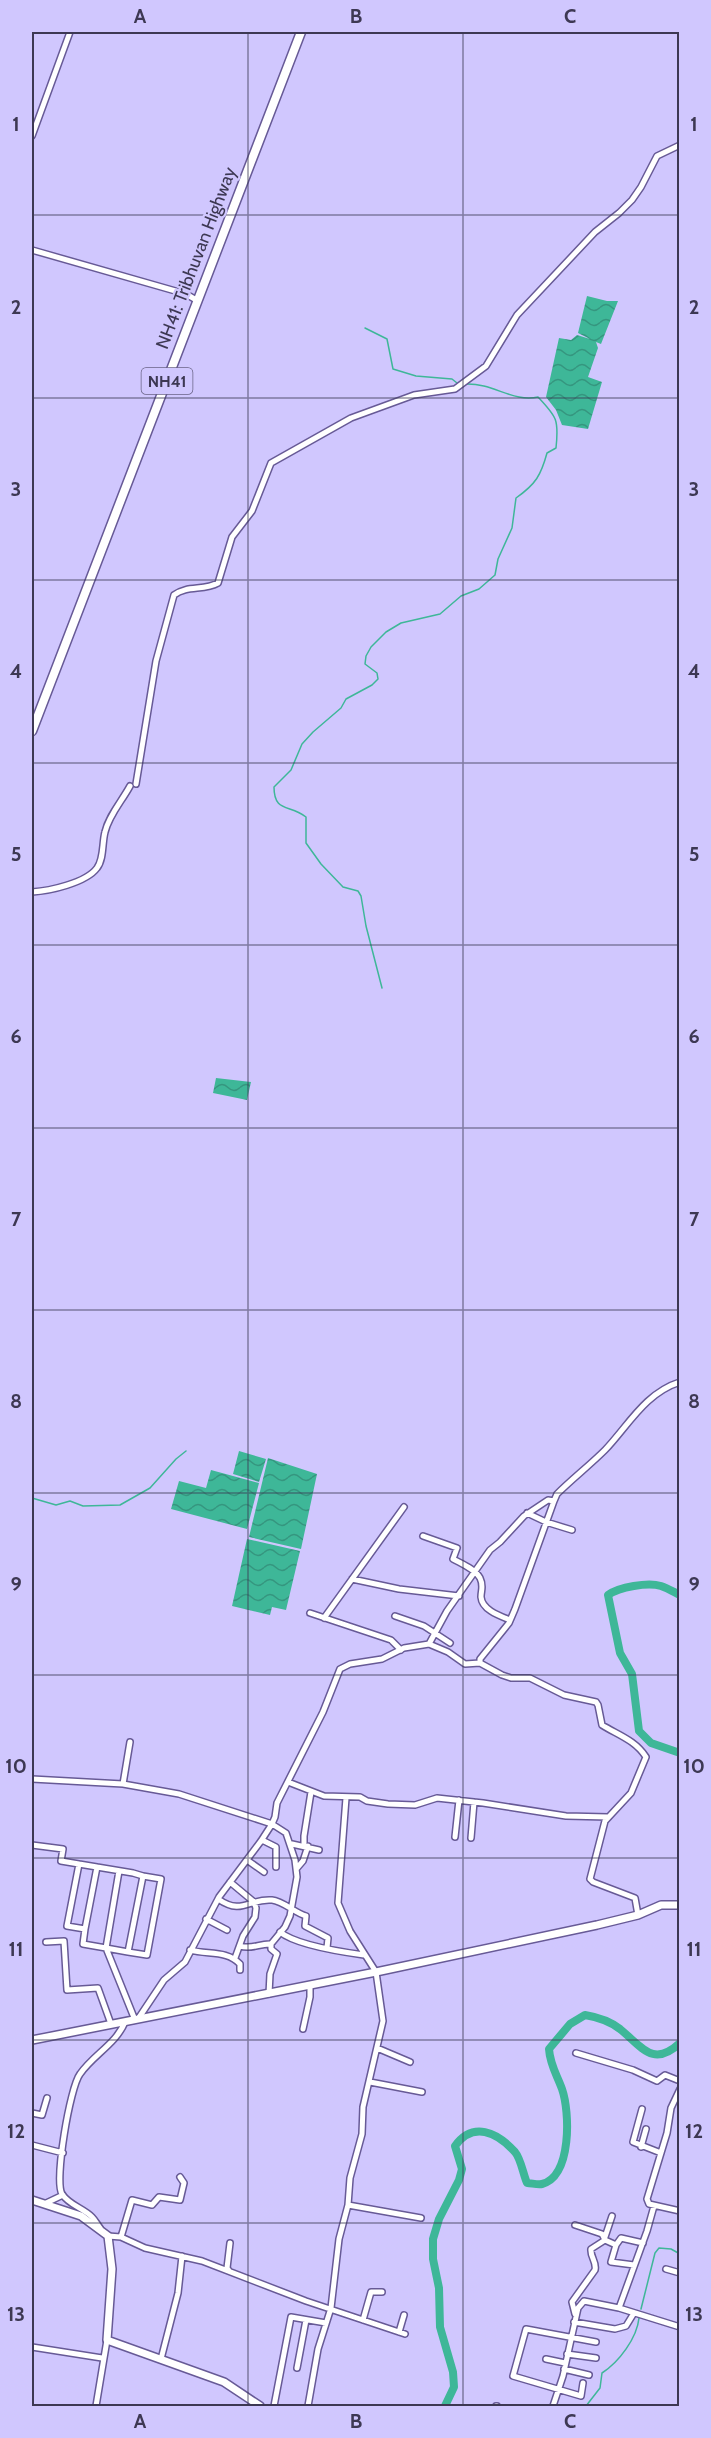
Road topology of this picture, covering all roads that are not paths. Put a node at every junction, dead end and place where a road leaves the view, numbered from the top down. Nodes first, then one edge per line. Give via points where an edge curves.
1 (70, 32) edge
2 (301, 32) edge
3 (34, 125) edge
4 (32, 136) edge
5 (680, 145) edge
6 (32, 250) edge
7 (198, 301) junction
8 (32, 731) edge
9 (32, 892) edge
10 (680, 1382) edge
11 (554, 1501) junction
12 (404, 1506) dead end
13 (527, 1514) junction
14 (546, 1522) junction
15 (572, 1530) dead end
16 (423, 1536) dead end
17 (475, 1572) junction
18 (352, 1579) junction
19 (459, 1596) junction
20 (310, 1613) dead end
21 (395, 1616) dead end
22 (324, 1618) junction
23 (510, 1620) junction
24 (435, 1633) junction
25 (450, 1643) dead end
26 (429, 1644) junction
27 (401, 1650) junction
28 (480, 1663) junction
29 (130, 1742) dead end
30 (32, 1779) edge
31 (288, 1782) junction
32 (123, 1784) junction
33 (311, 1791) junction
34 (346, 1798) junction
35 (459, 1800) junction
36 (474, 1802) junction
37 (608, 1817) junction
38 (272, 1824) junction
39 (455, 1837) dead end
40 (471, 1838) dead end
41 (262, 1840) junction
42 (291, 1844) junction
43 (32, 1845) edge
44 (306, 1846) junction
45 (319, 1850) dead end
46 (247, 1860) junction
47 (79, 1864) junction
48 (98, 1867) junction
49 (276, 1868) dead end
50 (297, 1868) junction
51 (119, 1871) junction
52 (264, 1872) dead end
53 (143, 1876) junction
54 (230, 1882) junction
55 (218, 1899) junction
56 (254, 1902) junction
57 (679, 1905) edge
58 (291, 1910) junction
59 (638, 1915) junction
60 (206, 1920) junction
61 (86, 1929) junction
62 (227, 1930) dead end
63 (280, 1932) junction
64 (46, 1942) dead end
65 (272, 1944) junction
66 (240, 1946) junction
67 (106, 1948) junction
68 (327, 1948) junction
69 (190, 1950) junction
70 (129, 1952) junction
71 (364, 1955) junction
72 (235, 1958) junction
73 (240, 1970) dead end
74 (375, 1972) junction
75 (310, 1985) junction
76 (269, 1994) junction
77 (136, 2019) junction
78 (125, 2022) junction
79 (111, 2024) junction
80 (303, 2029) dead end
81 (32, 2040) edge
82 (377, 2048) junction
83 (576, 2054) dead end
84 (410, 2062) dead end
85 (680, 2081) edge
86 (370, 2082) junction
87 (680, 2089) edge
88 (422, 2092) dead end
89 (47, 2098) dead end
90 (642, 2109) dead end
91 (32, 2113) edge
92 (646, 2128) dead end
93 (32, 2145) edge
94 (641, 2147) junction
95 (63, 2153) junction
96 (661, 2153) junction
97 (180, 2177) dead end
98 (63, 2195) junction
99 (32, 2200) edge
100 (44, 2204) junction
101 (348, 2205) junction
102 (654, 2206) junction
103 (679, 2210) edge
104 (612, 2216) dead end
105 (421, 2218) dead end
106 (575, 2225) dead end
107 (100, 2228) junction
108 (108, 2236) junction
109 (121, 2237) junction
110 (605, 2239) junction
111 (230, 2243) dead end
112 (643, 2243) junction
113 (616, 2245) junction
114 (183, 2256) junction
115 (634, 2265) junction
116 (666, 2269) dead end
117 (230, 2273) junction
118 (680, 2273) edge
119 (382, 2292) dead end
120 (331, 2308) junction
121 (619, 2308) junction
122 (634, 2313) junction
123 (404, 2315) dead end
124 (575, 2319) junction
125 (306, 2320) junction
126 (363, 2320) junction
127 (326, 2323) junction
128 (680, 2327) edge
129 (571, 2336) junction
130 (106, 2340) junction
131 (596, 2342) dead end
132 (32, 2347) edge
133 (567, 2354) junction
134 (102, 2358) junction
135 (596, 2358) dead end
136 (160, 2359) junction
137 (546, 2359) dead end
138 (565, 2366) junction
139 (297, 2368) dead end
140 (589, 2375) dead end
141 (583, 2383) dead end
142 (559, 2390) junction
143 (250, 2404) edge
144 (96, 2406) edge
145 (260, 2406) edge
146 (274, 2406) edge
147 (308, 2406) edge
148 (553, 2406) edge

1 - 3 street
2 - 7 highway, NH41: Tribhuvan Highway / NH41
3 - 4 street
5 - 9 street via 657,156 632,200 595,232 517,315 486,366 455,389 414,395 351,418 271,463 252,511 232,537 218,583 174,595 156,661 133,785 105,831 98,867 76,881
6 - 7 street via 186,294
7 - 8 highway, NH41: Tribhuvan Highway / NH41
10 - 11 street via 641,1407
11 - 13 street via 548,1500
11 - 14 street
12 - 18 street
13 - 14 street
13 - 17 street via 486,1554
14 - 15 street
14 - 23 street
16 - 17 street via 457,1548 453,1559
17 - 19 street
17 - 23 street via 484,1588 484,1604
18 - 19 street
18 - 22 street
19 - 24 street
20 - 22 street
21 - 24 street
22 - 27 street via 391,1640
23 - 28 street
24 - 25 street
24 - 26 street
26 - 27 street
26 - 28 street via 465,1664
27 - 31 street via 340,1669
28 - 37 street via 502,1675 530,1678 564,1695 596,1702 602,1725 643,1752 646,1757 632,1793
29 - 32 street
30 - 32 street
31 - 33 street
31 - 38 street
32 - 38 street via 179,1794
33 - 34 street
33 - 44 street
34 - 35 street via 415,1805 437,1798
34 - 71 street via 338,1903
35 - 36 street
35 - 39 street
36 - 37 street via 543,1813
36 - 40 street
37 - 59 street via 590,1879 635,1898
38 - 41 street
38 - 42 street via 286,1833
41 - 46 street
41 - 49 street via 276,1847
42 - 44 street
42 - 50 street
43 - 47 street via 63,1849 61,1861
44 - 45 street
44 - 50 street
46 - 52 street
46 - 54 street
47 - 48 street
47 - 61 street via 67,1926
48 - 51 street
48 - 61 street
50 - 58 street
51 - 53 street
51 - 67 street
53 - 70 street
53 - 70 street via 160,1879 147,1955
54 - 55 street
54 - 56 street
55 - 56 street via 243,1908
55 - 60 street
56 - 58 street via 274,1900
56 - 66 street via 255,1917
57 - 59 main road via 661,1905
58 - 63 street
58 - 68 street via 306,1916 305,1926 328,1938
59 - 74 main road
60 - 62 street
60 - 69 street
61 - 67 street via 83,1944
63 - 65 street
63 - 68 street via 286,1938
64 - 79 street via 64,1941 67,1990 98,1988
65 - 66 street
65 - 76 street via 271,1949 277,1954
66 - 72 street
67 - 70 street
67 - 77 street
68 - 71 street
69 - 72 street
69 - 77 street via 180,1968 164,1980
71 - 74 street
72 - 73 street
74 - 75 main road
74 - 82 street via 383,2021
75 - 76 main road
75 - 80 street
76 - 77 main road
77 - 78 main road
78 - 79 main road
78 - 95 street via 75,2082
79 - 81 main road
82 - 84 street
82 - 86 street
83 - 85 street via 657,2081 665,2075
86 - 88 street
86 - 101 street
87 - 96 street via 671,2108
89 - 91 street via 42,2115
90 - 94 street via 633,2140
92 - 94 street
93 - 95 street
94 - 96 street
95 - 98 street via 58,2183
96 - 102 street via 647,2199 648,2205
97 - 109 street via 184,2183 180,2200 159,2197 152,2205 132,2200
98 - 100 street
98 - 107 street
99 - 100 main road
100 - 107 main road via 81,2216
101 - 105 street
101 - 120 street via 339,2239
102 - 103 street
102 - 112 street
104 - 110 street
106 - 110 street
107 - 108 main road
108 - 109 street
108 - 130 main road via 112,2269
109 - 114 street via 137,2246
110 - 113 street
110 - 124 street via 591,2250 595,2270 572,2302
111 - 117 street via 226,2268
112 - 113 street via 621,2238
112 - 115 street
113 - 115 street via 611,2262
114 - 117 street
114 - 136 street via 178,2293
115 - 121 street
116 - 118 street
117 - 120 street
119 - 126 street via 370,2292
120 - 126 street
120 - 127 street
121 - 122 street
121 - 124 street via 584,2301
122 - 124 street via 626,2326 615,2329
122 - 128 street
123 - 126 street via 402,2333
124 - 129 street
125 - 127 street
125 - 139 street
125 - 146 street via 291,2317
127 - 147 street
129 - 131 street
129 - 133 street
129 - 142 street via 526,2330 513,2376
130 - 134 street
130 - 136 main road
132 - 134 street
133 - 135 street
133 - 138 street
134 - 144 street
136 - 143 main road via 224,2382
137 - 138 street
138 - 140 street
138 - 142 street
141 - 142 street via 581,2396
142 - 148 street
143 - 145 main road

